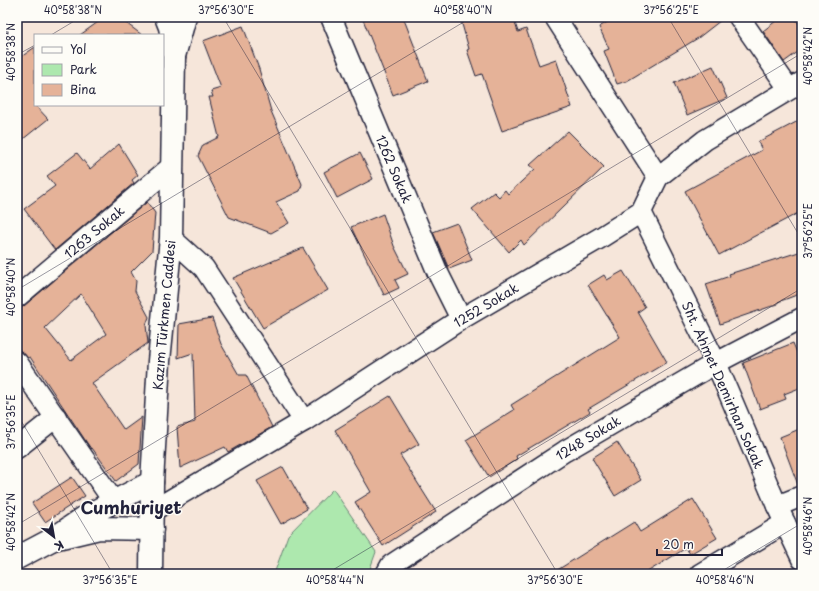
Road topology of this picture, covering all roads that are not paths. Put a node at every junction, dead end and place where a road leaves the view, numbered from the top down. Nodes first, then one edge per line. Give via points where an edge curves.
1 (166, 17) edge
2 (170, 17) edge
3 (180, 17) edge
4 (185, 17) edge
5 (331, 17) edge
6 (555, 17) edge
7 (738, 17) edge
8 (174, 56) junction
9 (795, 85) edge
10 (171, 167) junction
11 (658, 177) junction
12 (641, 212) junction
13 (171, 238) junction
14 (17, 297) edge
15 (802, 318) edge
16 (461, 319) junction
17 (17, 362) edge
18 (716, 362) junction
19 (56, 417) junction
20 (304, 421) junction
21 (17, 448) edge
22 (152, 482) junction
23 (802, 496) edge
24 (114, 502) junction
25 (781, 514) junction
26 (152, 520) junction
27 (53, 539) junction
28 (17, 558) edge
29 (802, 559) edge
30 (151, 574) edge
31 (386, 574) edge
32 (700, 574) edge

1 - 8 main road
2 - 8 main road
3 - 8 main road
4 - 8 main road
5 - 16 street, 1262 Sokak via 437,271
6 - 11 street
7 - 9 street
8 - 10 main road, Kazım Türkmen Caddesi
9 - 11 street via 705,140
10 - 13 main road, Kazım Türkmen Caddesi
10 - 14 street, 1263 Sokak
11 - 12 street
12 - 16 street, 1252 Sokak
12 - 18 street, Sht. Ahmet Demirhan Sokak
13 - 20 street via 204,268
13 - 22 main road, Kazım Türkmen Caddesi via 159,361
15 - 18 street, 1248 Sokak
16 - 20 street, 1252 Sokak
17 - 19 street
18 - 25 street, Sht. Ahmet Demirhan Sokak
18 - 31 street, 1248 Sokak via 566,451 390,565
19 - 21 street
19 - 24 street
20 - 26 street, 1252 Sokak
22 - 24 main road
22 - 26 main road, Kazım Türkmen Caddesi
23 - 25 street
24 - 27 main road via 88,515
25 - 29 street, Sht. Ahmet Demirhan Sokak
25 - 32 street
26 - 27 main road via 99,528
26 - 30 main road, Kazım Türkmen Caddesi
27 - 28 main road

